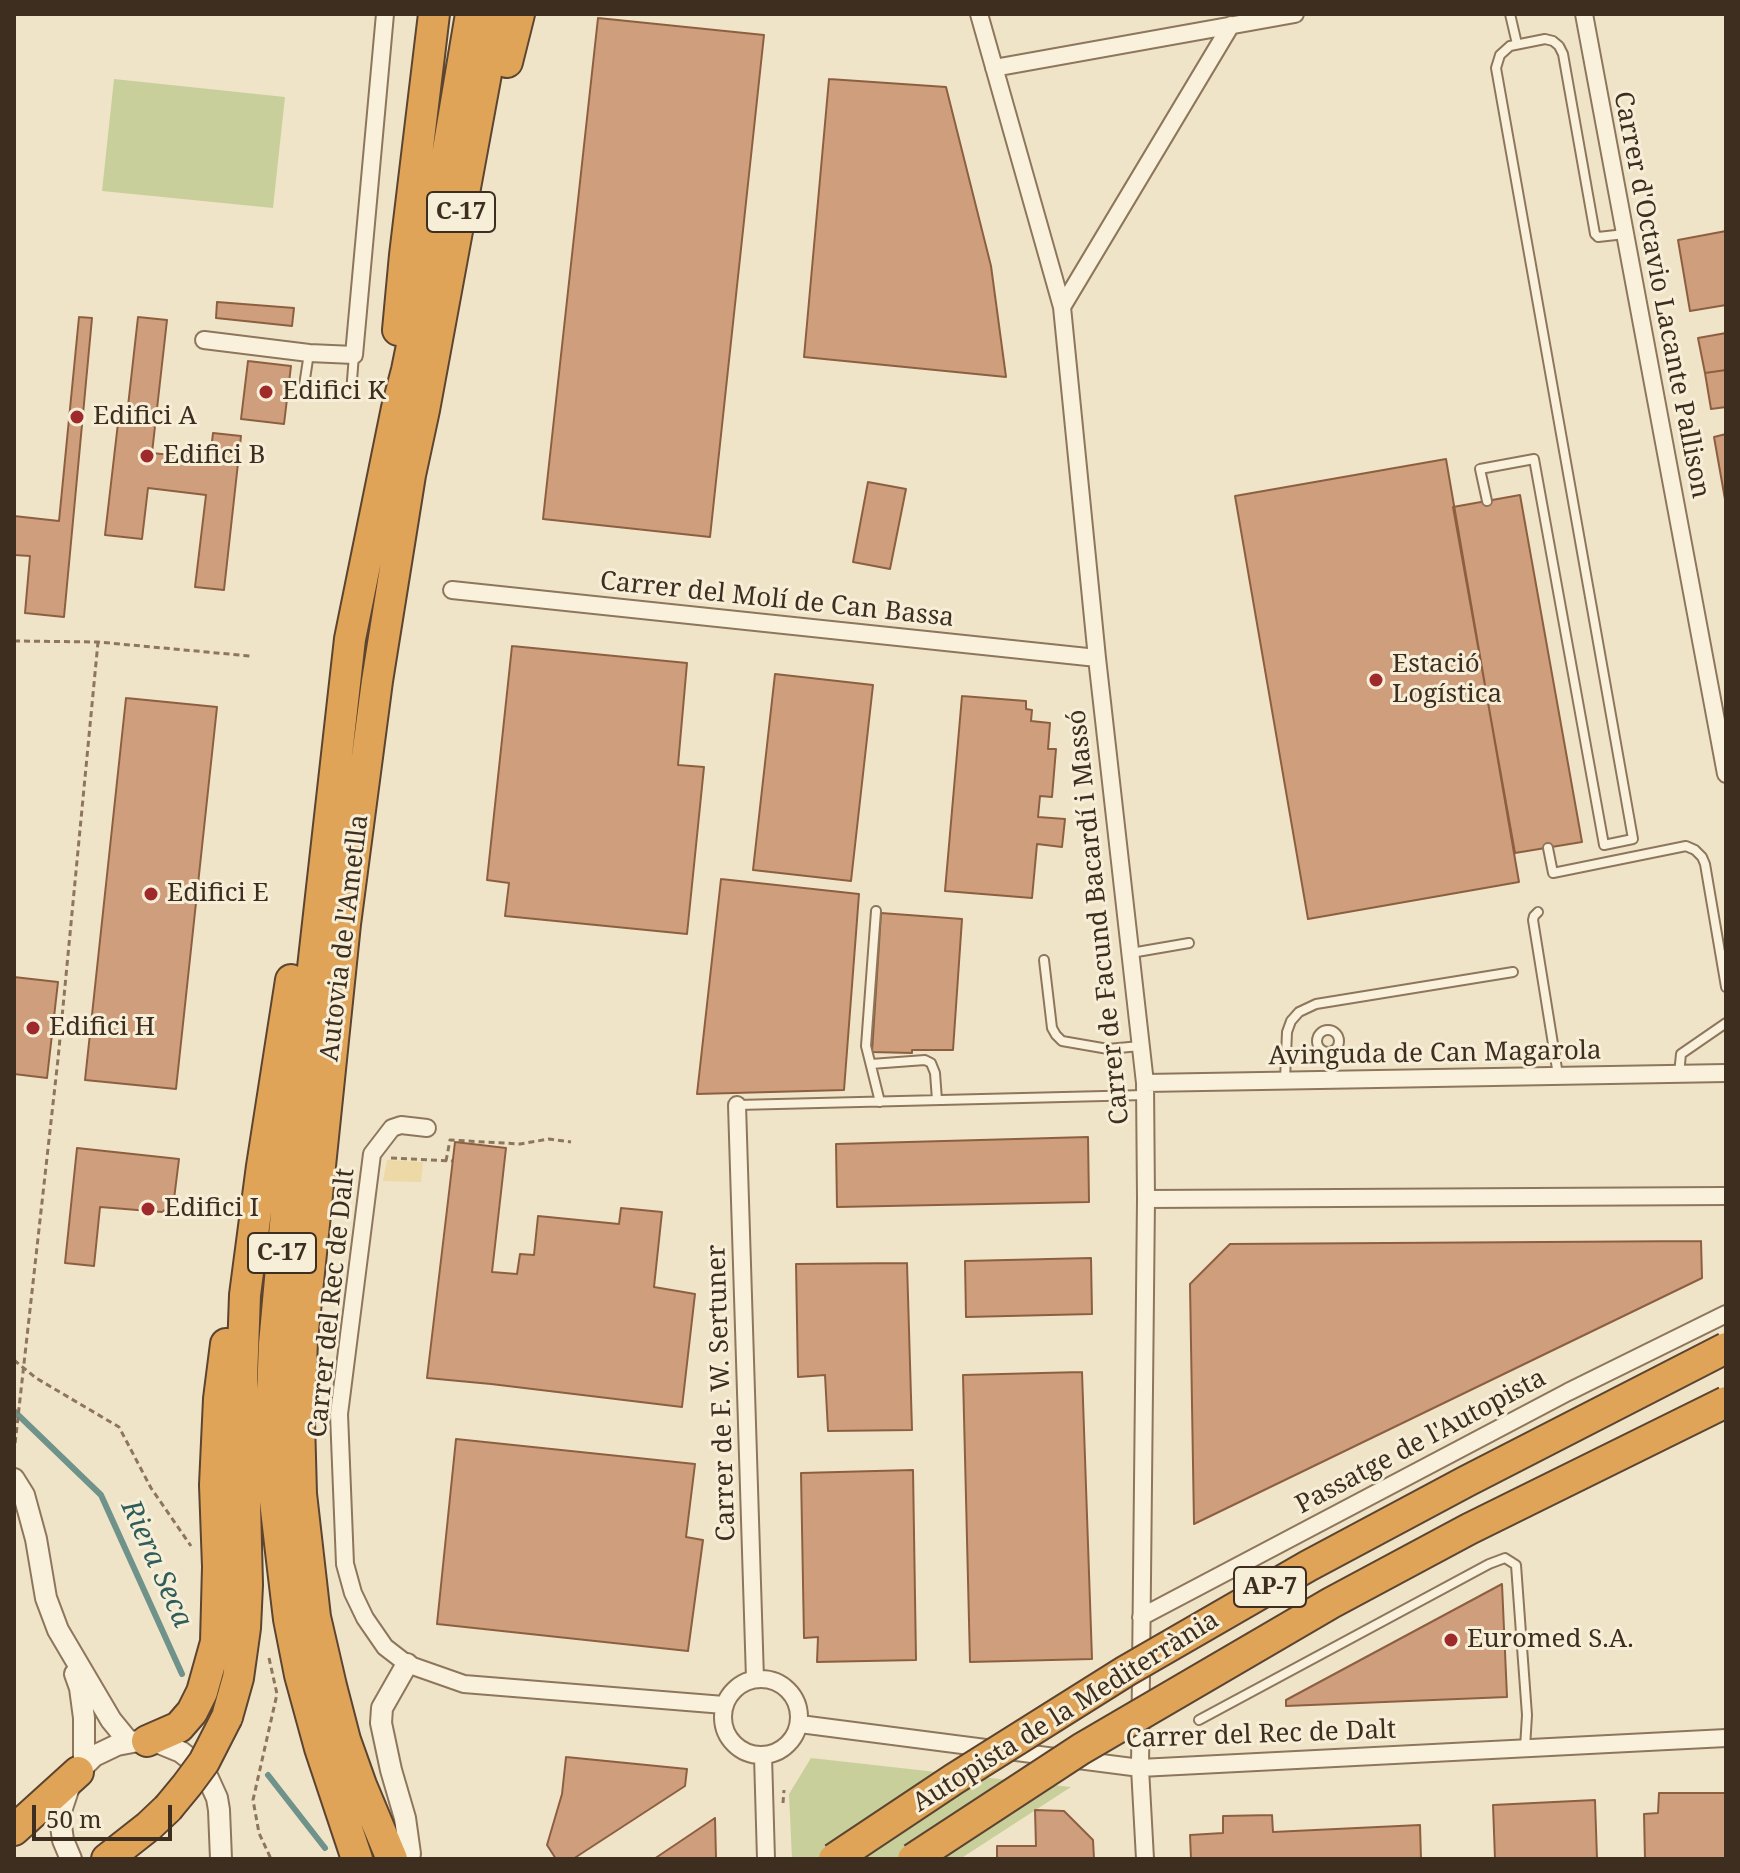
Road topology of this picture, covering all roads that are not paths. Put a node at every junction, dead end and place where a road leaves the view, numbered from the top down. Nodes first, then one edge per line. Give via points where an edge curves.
1 (385, 14) edge
2 (434, 14) edge
3 (471, 14) edge
4 (497, 14) edge
5 (519, 14) edge
6 (979, 14) edge
7 (1295, 14) edge
8 (1510, 14) edge
9 (1584, 14) edge
10 (1231, 25) junction
11 (1517, 44) junction
12 (994, 68) junction
13 (1625, 234) junction
14 (1062, 307) junction
15 (204, 340) dead end
16 (309, 353) junction
17 (354, 355) junction
18 (410, 409) junction
19 (1487, 501) dead end
20 (452, 590) dead end
21 (350, 639) junction
22 (1097, 658) junction
23 (1726, 774) edge
24 (1548, 848) dead end
25 (876, 911) dead end
26 (1538, 912) dead end
27 (1189, 943) dead end
28 (1130, 954) junction
29 (1044, 960) dead end
30 (1513, 972) dead end
31 (1726, 987) edge
32 (1726, 1023) edge
33 (1141, 1046) junction
34 (871, 1064) junction
35 (1726, 1073) edge
36 (1679, 1074) junction
37 (1558, 1076) junction
38 (1285, 1081) junction
39 (1145, 1089) junction
40 (937, 1100) junction
41 (880, 1102) junction
42 (737, 1105) joint
43 (427, 1128) dead end
44 (1726, 1196) edge
45 (1146, 1199) junction
46 (253, 1234) junction
47 (1726, 1314) edge
48 (1726, 1348) edge
49 (1726, 1402) edge
50 (14, 1479) edge
51 (1141, 1617) junction
52 (66, 1647) junction
53 (407, 1664) junction
54 (755, 1679) junction
55 (724, 1705) junction
56 (1199, 1720) dead end
57 (800, 1724) junction
58 (1726, 1738) edge
59 (138, 1742) junction
60 (1525, 1748) junction
61 (763, 1756) junction
62 (81, 1768) junction
63 (1140, 1768) junction
64 (14, 1830) edge
65 (219, 1833) junction
66 (405, 1857) edge
67 (71, 1859) edge
68 (107, 1859) edge
69 (210, 1859) edge
70 (221, 1859) edge
71 (357, 1859) edge
72 (766, 1859) edge
73 (834, 1859) edge
74 (913, 1859) edge
75 (1145, 1859) edge

1 - 17 street
2 - 18 highway via 394,377
3 - 18 highway, Autovia de l'Ametlla / C-17 via 407,370
4 - 18 highway, Autovia de l'Ametlla / C-17
5 - 18 highway via 469,264 447,342
6 - 12 street, Carrer de Facund Bacardí i Massó
7 - 10 street
8 - 11 lane
9 - 13 street, Carrer d'Octavio Lacante Pallison
10 - 12 street
10 - 14 street
11 - 13 lane via 1545,39 1559,46 1595,234
11 - 19 lane via 1500,55 1496,68 1633,839 1604,845 1534,459 1480,469
12 - 14 street, Carrer de Facund Bacardí i Massó
13 - 23 street, Carrer d'Octavio Lacante Pallison
14 - 22 street, Carrer de Facund Bacardí i Massó
15 - 16 street
16 - 17 street
16 - 17 lane via 303,392 351,393
18 - 21 highway, Autovia de l'Ametlla / C-17
18 - 66 highway, Autovia de l'Ametlla / C-17 via 410,475 345,924 302,1340 299,1421 315,1617
20 - 22 street, Carrer del Molí de Can Bassa
21 - 46 highway via 331,710
21 - 71 highway, Autovia de l'Ametlla / C-17 via 289,1181 271,1421 289,1619 320,1748
22 - 28 street, Carrer de Facund Bacardí i Massó
24 - 31 lane via 1553,873 1686,846 1695,850 1705,864
25 - 34 lane via 866,1046
26 - 37 lane via 1533,920
27 - 28 lane
28 - 33 street, Carrer de Facund Bacardí i Massó
29 - 33 lane via 1052,1028 1062,1041 1108,1049
30 - 38 lane via 1316,1004 1299,1012 1287,1032
32 - 36 lane via 1681,1054
33 - 39 street, Carrer de Facund Bacardí i Massó
34 - 40 lane via 931,1063
34 - 41 lane
35 - 36 street, Avinguda de Can Magarola
36 - 37 street, Avinguda de Can Magarola
37 - 38 street, Avinguda de Can Magarola
38 - 39 street, Avinguda de Can Magarola
39 - 40 lane
39 - 45 street, Carrer de Facund Bacardí i Massó
40 - 41 lane
41 - 42 lane
42 - 54 street, Carrer de F. W. Sertuner
43 - 53 street, Carrer del Rec de Dalt via 392,1128 372,1154 339,1414 345,1564 365,1618 385,1647
44 - 45 street
45 - 51 street, Carrer de Facund Bacardí i Massó
46 - 59 highway via 231,1304 219,1399 216,1642 192,1712 179,1727
46 - 68 highway, bridge via 242,1379 247,1585 238,1678 227,1717 204,1762 149,1826
47 - 51 street, Passatge de l'Autopista
48 - 73 highway, Autopista de la Mediterrània / AP-7, bridge via 1295,1573 1126,1671
49 - 74 highway, Autopista de la Mediterrània / AP-7, bridge via 1331,1603 1081,1749
50 - 52 street via 24,1495 46,1598
51 - 63 street, Carrer de Facund Bacardí i Massó
52 - 59 street via 111,1720
52 - 62 street via 84,1718
53 - 55 street, Carrer del Rec de Dalt via 464,1684
53 - 66 street via 382,1708 381,1723 405,1818
54 - 55 street via 731,1692
54 - 57 street via 773,1680 789,1689
55 - 61 street via 723,1724 730,1741 744,1752
56 - 60 lane via 1505,1558 1516,1565
57 - 61 street via 787,1746
57 - 63 street, Carrer del Rec de Dalt
58 - 60 street, Carrer del Rec de Dalt
59 - 62 street via 105,1750
59 - 65 street via 181,1752 207,1776 219,1810
60 - 63 street, Carrer del Rec de Dalt
61 - 72 street
62 - 64 highway
62 - 67 street via 61,1811
63 - 75 street, Carrer de Facund Bacardí i Massó
65 - 69 street
65 - 70 street

